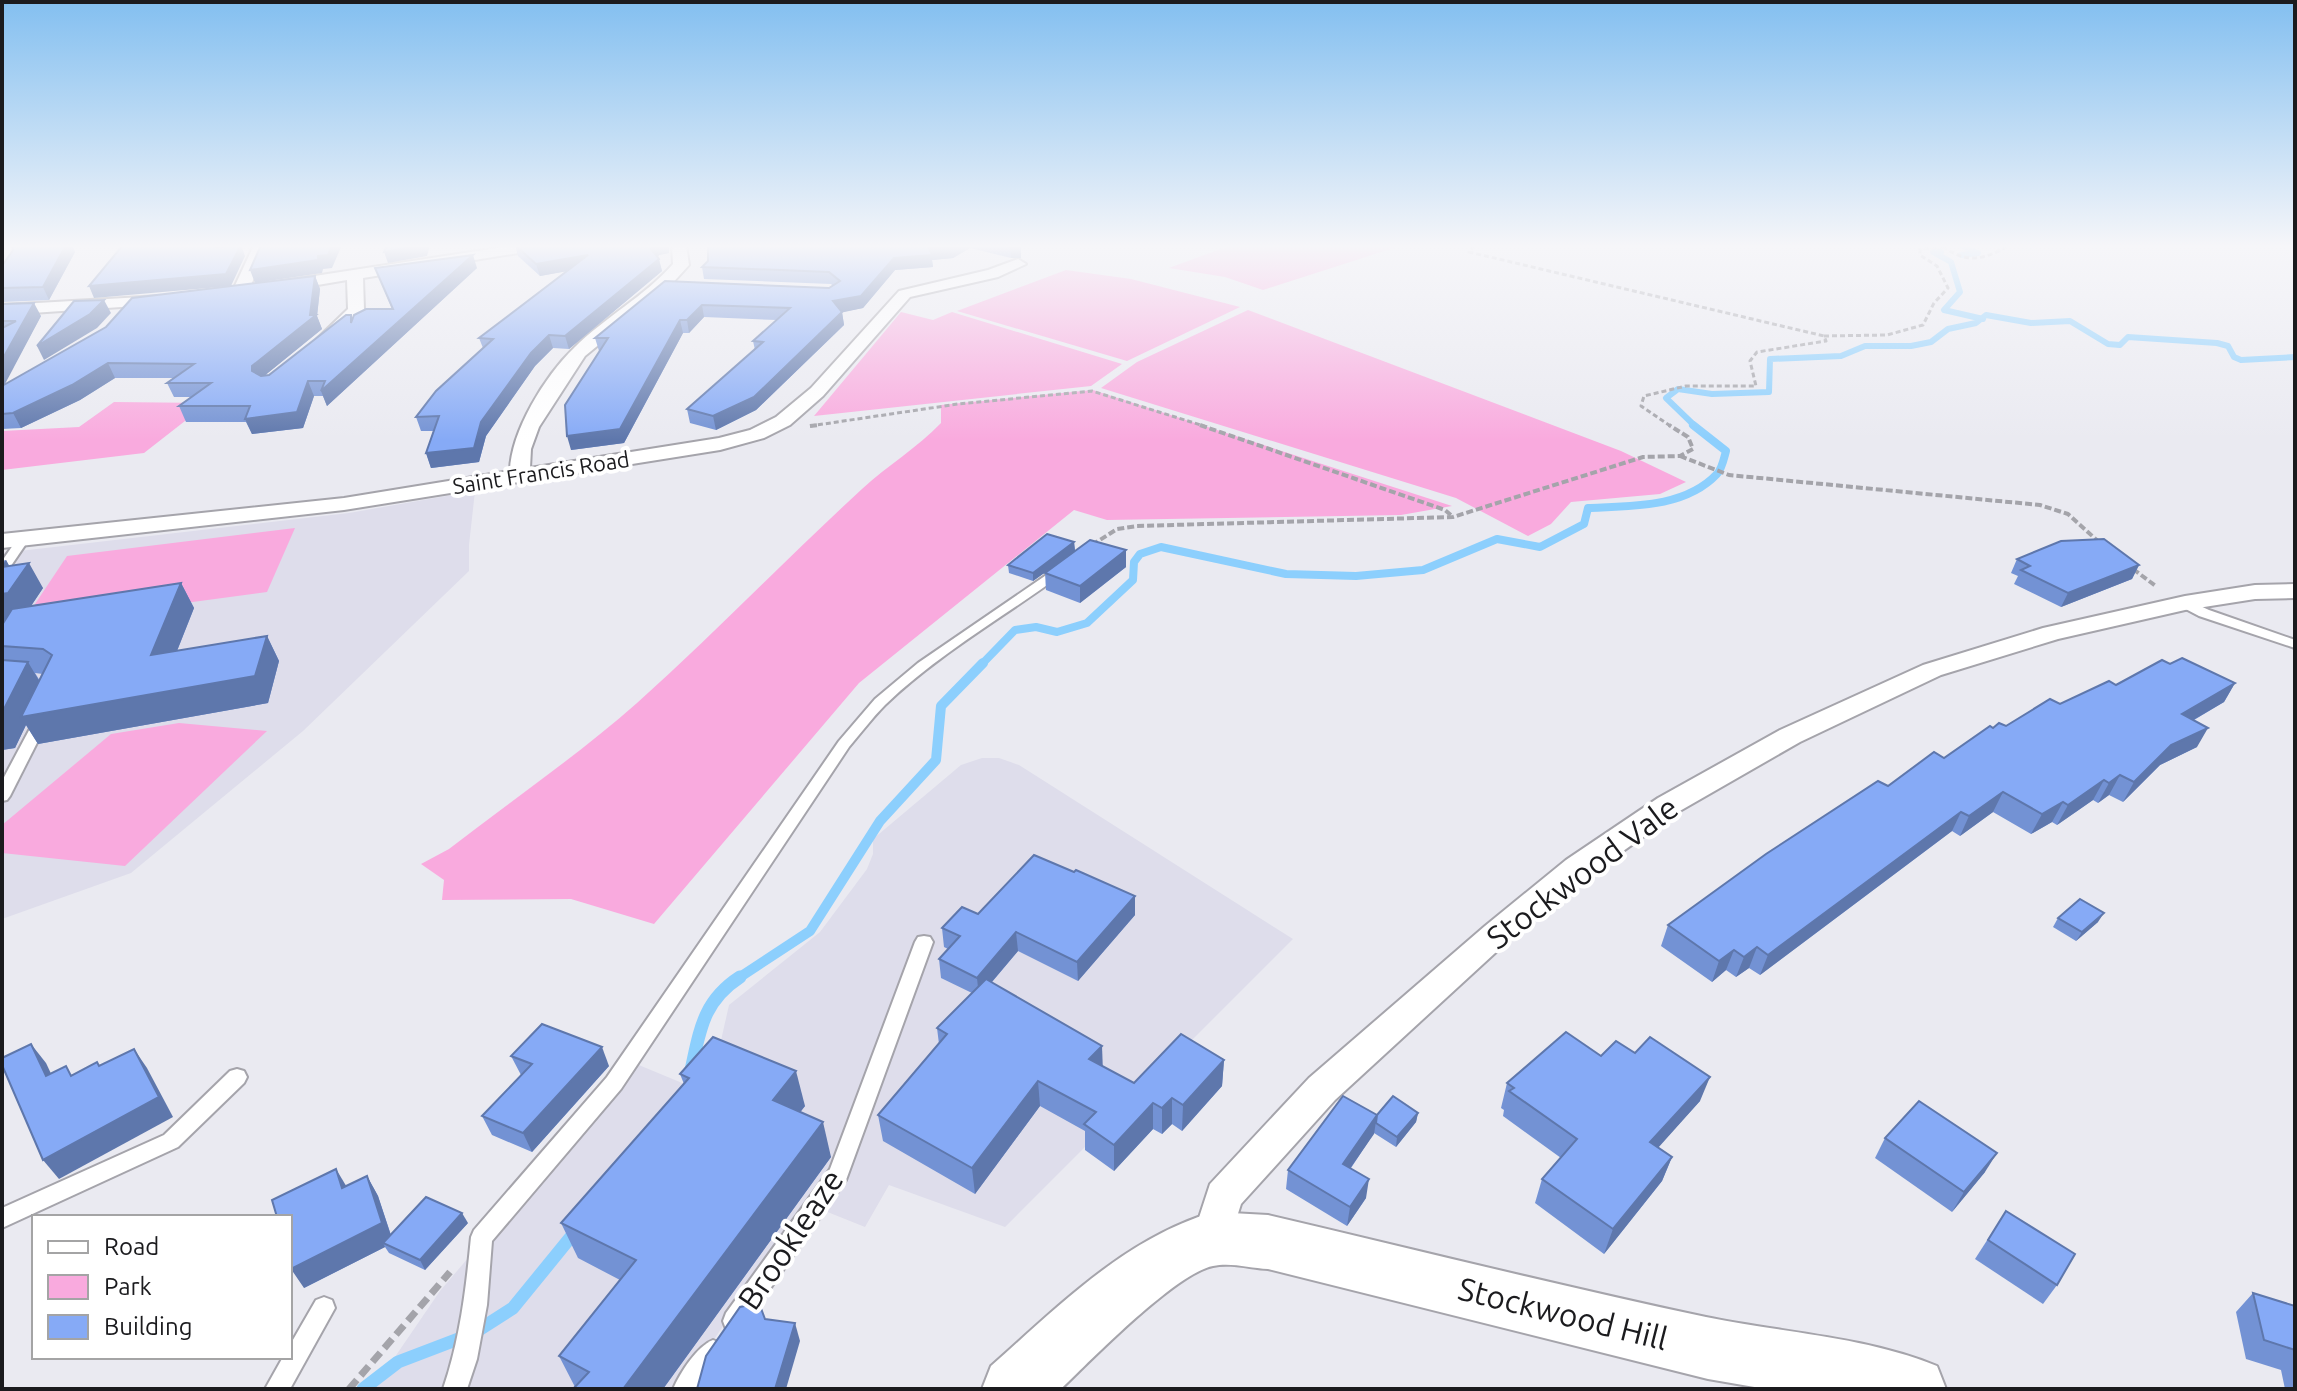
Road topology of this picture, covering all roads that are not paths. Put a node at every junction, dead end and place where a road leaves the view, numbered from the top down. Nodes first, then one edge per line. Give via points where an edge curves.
1 (127, 310) edge
2 (356, 310) edge
3 (637, 310) edge
4 (891, 310) edge
5 (114, 324) edge
6 (313, 349) edge
7 (520, 474) junction
8 (24, 538) junction
9 (2, 541) edge
10 (1085, 551) edge
11 (2, 570) edge
12 (2295, 591) edge
13 (2185, 603) junction
14 (2295, 644) edge
15 (47, 709) edge
16 (2, 796) edge
17 (924, 942) dead end
18 (237, 1077) dead end
19 (2, 1218) edge
20 (1212, 1239) junction
21 (324, 1308) dead end
22 (1854, 1381) edge
23 (277, 1389) edge
24 (455, 1389) edge
25 (685, 1389) edge
26 (1014, 1389) edge
27 (1914, 1389) edge

1 - 5 street
2 - 6 street
3 - 7 street via 570,364 528,430
4 - 7 street, Saint Francis Road via 817,392 783,421 757,434
7 - 8 street, Saint Francis Road via 344,504
8 - 9 street, Saint Francis Road
8 - 11 lane
10 - 24 lane via 989,617 881,702 844,744 614,1083 482,1237 476,1305
12 - 13 street, Stockwood Vale
13 - 14 lane
13 - 20 street, Stockwood Vale via 2052,633 1932,670 1790,736 1668,805 1577,868 1496,934 1322,1089 1224,1196
15 - 16 lane
17 - 25 lane, Brookleaze via 839,1174
18 - 19 lane via 171,1141
20 - 22 street, Stockwood Hill via 1268,1242
20 - 26 street via 1176,1251
21 - 23 lane
22 - 27 street, Stockwood Hill

